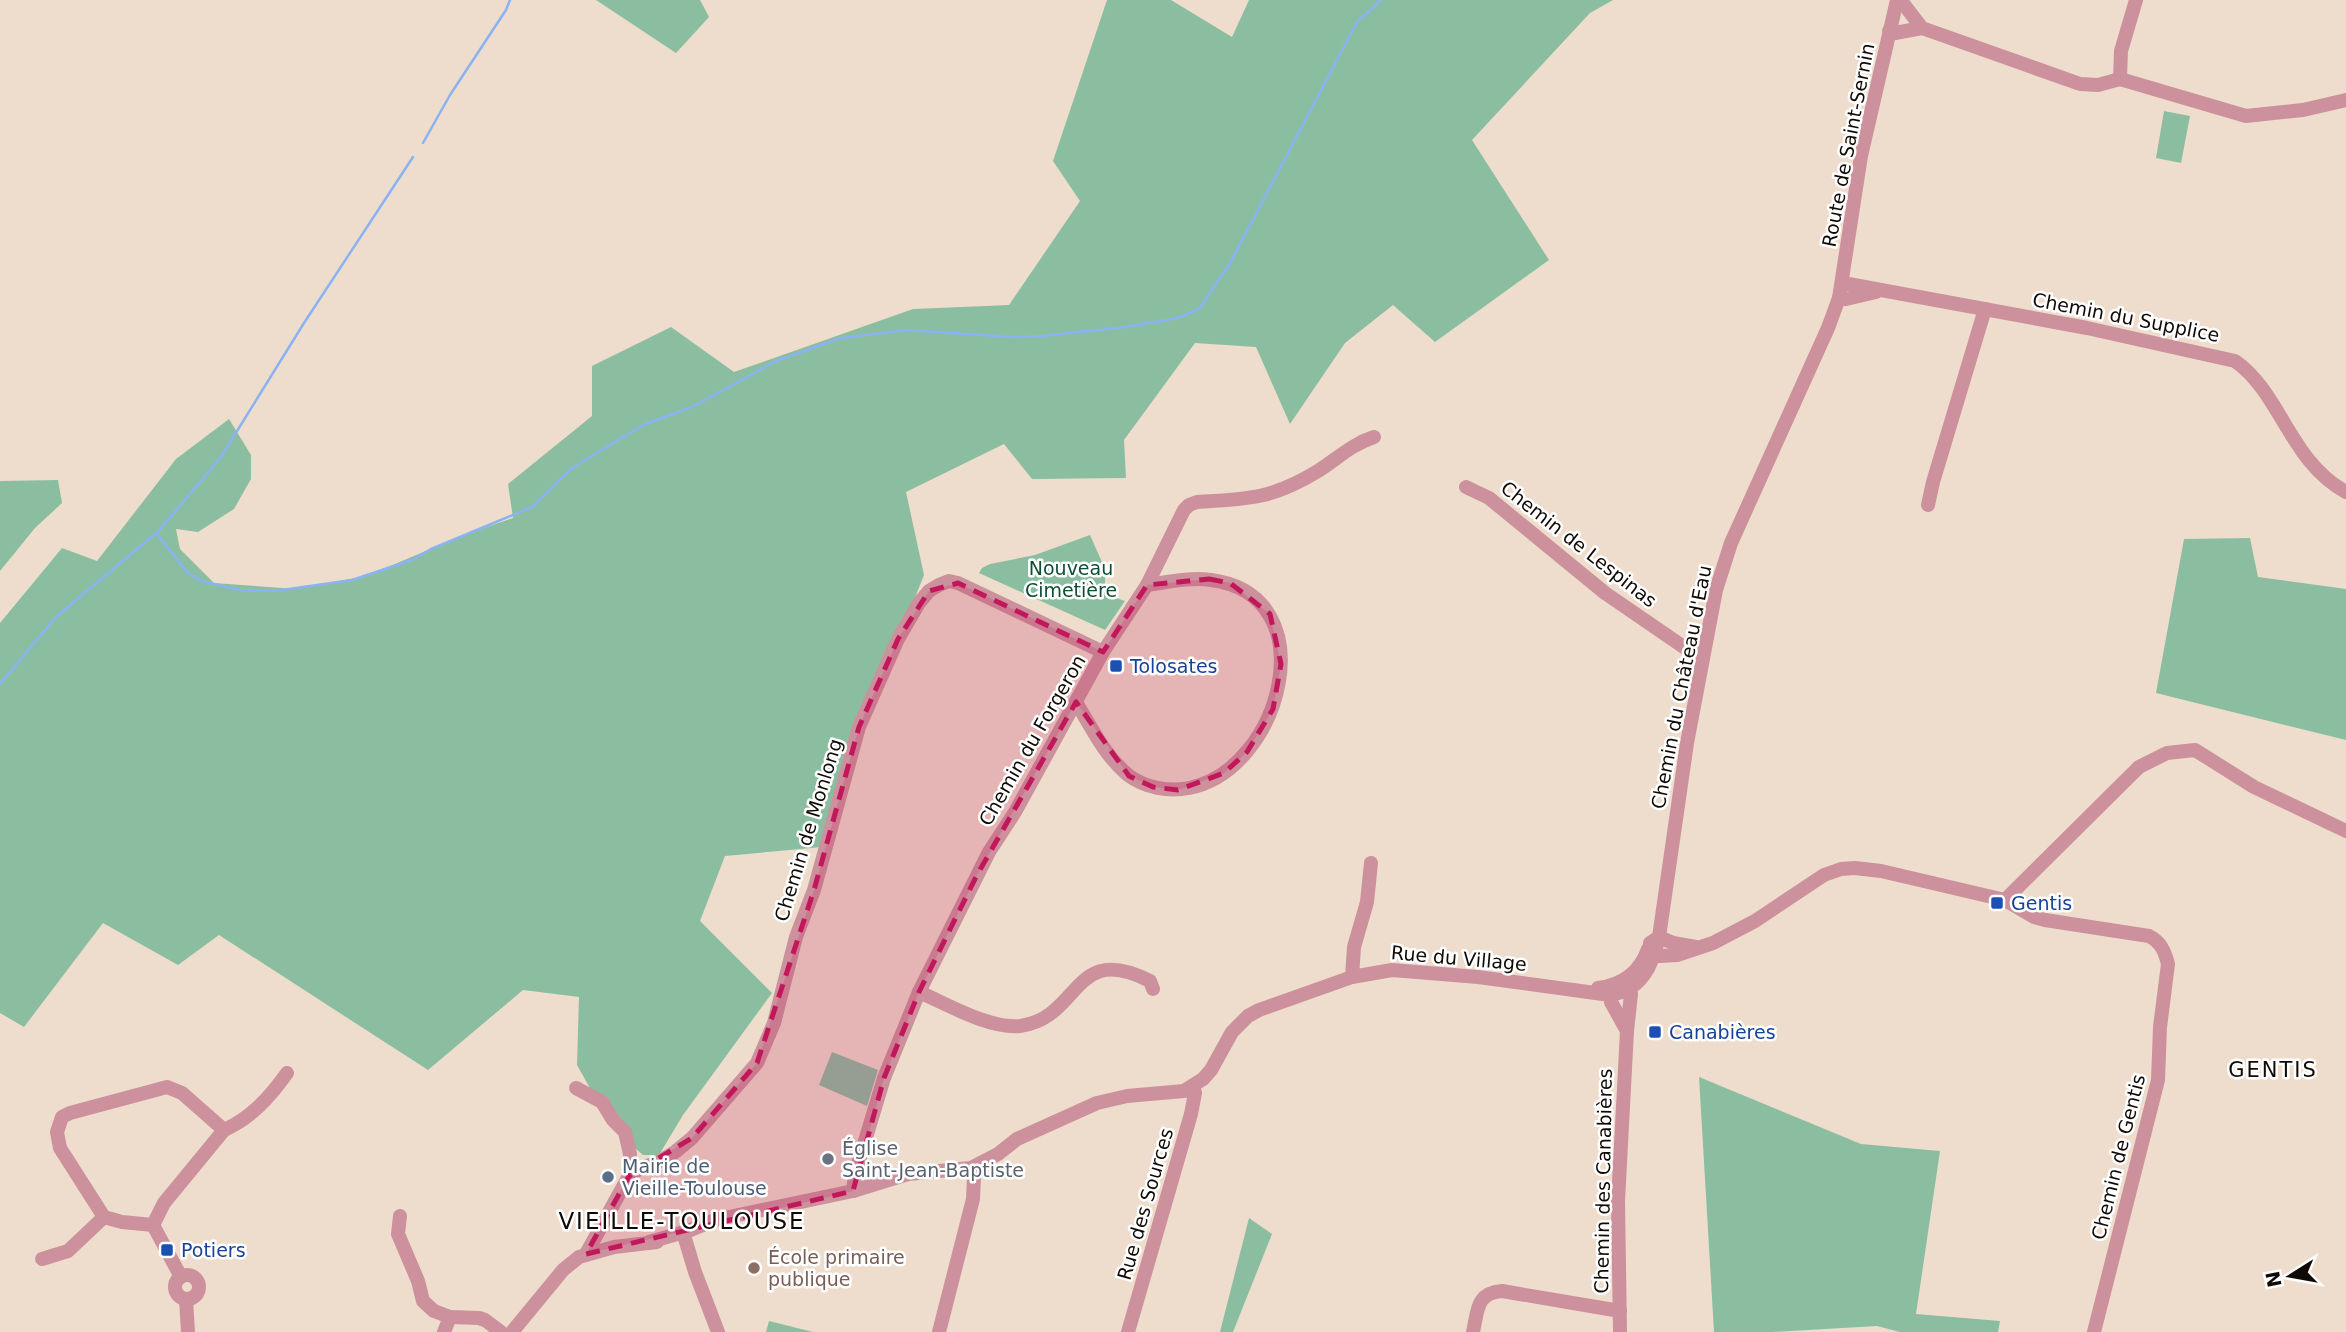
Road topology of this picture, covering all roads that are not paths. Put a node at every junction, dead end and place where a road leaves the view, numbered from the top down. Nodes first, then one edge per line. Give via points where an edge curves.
1 (1897, 0) edge
2 (2136, 0) edge
3 (1922, 28) junction
4 (1889, 31) junction
5 (2120, 79) junction
6 (2346, 100) edge
7 (1841, 291) junction
8 (1985, 309) junction
9 (1374, 437) dead end
10 (1466, 487) dead end
11 (2346, 492) edge
12 (1928, 505) dead end
13 (1147, 585) junction
14 (1103, 652) junction
15 (1703, 655) junction
16 (1076, 702) junction
17 (2346, 831) edge
18 (1371, 863) dead end
19 (2005, 900) junction
20 (1655, 945) junction
21 (1352, 976) junction
22 (1618, 988) junction
23 (1153, 989) dead end
24 (919, 992) junction
25 (1627, 1031) junction
26 (287, 1073) dead end
27 (576, 1087) dead end
28 (1193, 1087) junction
29 (223, 1130) junction
30 (972, 1170) junction
31 (629, 1176) junction
32 (853, 1191) junction
33 (400, 1216) dead end
34 (104, 1217) junction
35 (153, 1225) junction
36 (684, 1235) junction
37 (586, 1254) junction
38 (42, 1259) dead end
39 (549, 1288) junction
40 (1620, 1311) junction
41 (450, 1317) junction
42 (188, 1332) edge
43 (444, 1332) edge
44 (501, 1332) edge
45 (512, 1332) edge
46 (718, 1332) edge
47 (939, 1332) edge
48 (1128, 1332) edge
49 (1473, 1332) edge
50 (1620, 1332) edge
51 (2095, 1332) edge

1 - 3 street
1 - 4 street, Route de Saint-Sernin
2 - 5 street via 2121,51
3 - 4 street
3 - 5 street via 2080,84
4 - 7 street, Route de Saint-Sernin via 1861,156
5 - 6 street via 2246,116
7 - 8 street, Chemin du Supplice via 1895,292
7 - 15 street, Chemin du Château d'Eau via 1731,543
8 - 11 street, Chemin du Supplice via 2235,360 2256,380 2302,453 2318,472
8 - 12 street
9 - 13 street, Chemin du Forgeron via 1278,493 1189,505
10 - 15 street, Chemin de Lespinas via 1489,498 1605,593 1691,652
13 - 14 street, Chemin du Forgeron
13 - 16 street via 1209,579 1230,583 1270,614 1280,646 1280,677 1273,709 1257,738 1224,773 1195,787 1166,790 1129,776 1106,751
14 - 16 street, Chemin du Forgeron
14 - 31 street, Chemin de Monlong via 958,583 948,581 929,591 898,639 859,727 774,1023 757,1063 692,1138
15 - 20 street, Chemin du Château d'Eau
16 - 24 street, Chemin du Forgeron via 977,875
17 - 19 street via 2254,787 2195,750 2174,751 2138,767
18 - 21 street
19 - 20 street, Chemin de Gentis via 1868,869 1841,869 1807,884 1713,943
19 - 51 street, Chemin de Gentis via 2045,920 2149,936 2157,940 2168,964 2158,1080
20 - 22 street, Chemin du Château d'Eau
21 - 22 street, Rue du Village via 1414,971 1555,987
21 - 28 street, Rue du Village via 1248,1016 1232,1032 1211,1070
22 - 25 street, Chemin des Canabières via 1615,1009
22 - 25 street, Chemin des Canabières via 1631,1001
23 - 24 street via 1142,977 1107,969 1082,981 1049,1014 1022,1026 992,1023
24 - 32 street, Chemin du Forgeron via 884,1078
25 - 40 street, Chemin des Canabières via 1618,1201
26 - 29 street via 249,1116
27 - 31 street via 602,1102 625,1132
28 - 30 street via 1097,1103 1017,1139
28 - 48 street, Rue des Sources via 1191,1114
29 - 34 street via 182,1093 167,1087 62,1117 57,1132 60,1148
29 - 35 street via 164,1203
30 - 32 street via 908,1174
30 - 47 street via 973,1199
31 - 37 street
32 - 36 street via 727,1218 700,1233
33 - 41 street via 398,1234 424,1301
34 - 35 street
34 - 38 street via 68,1251
35 - 42 street via 181,1277 176,1291 186,1299
36 - 37 street
36 - 46 street
37 - 39 street
39 - 44 street via 513,1314
39 - 45 street
40 - 49 street via 1493,1292 1484,1296 1478,1307
40 - 50 street, Chemin des Canabières
41 - 43 street
41 - 44 street via 479,1318

